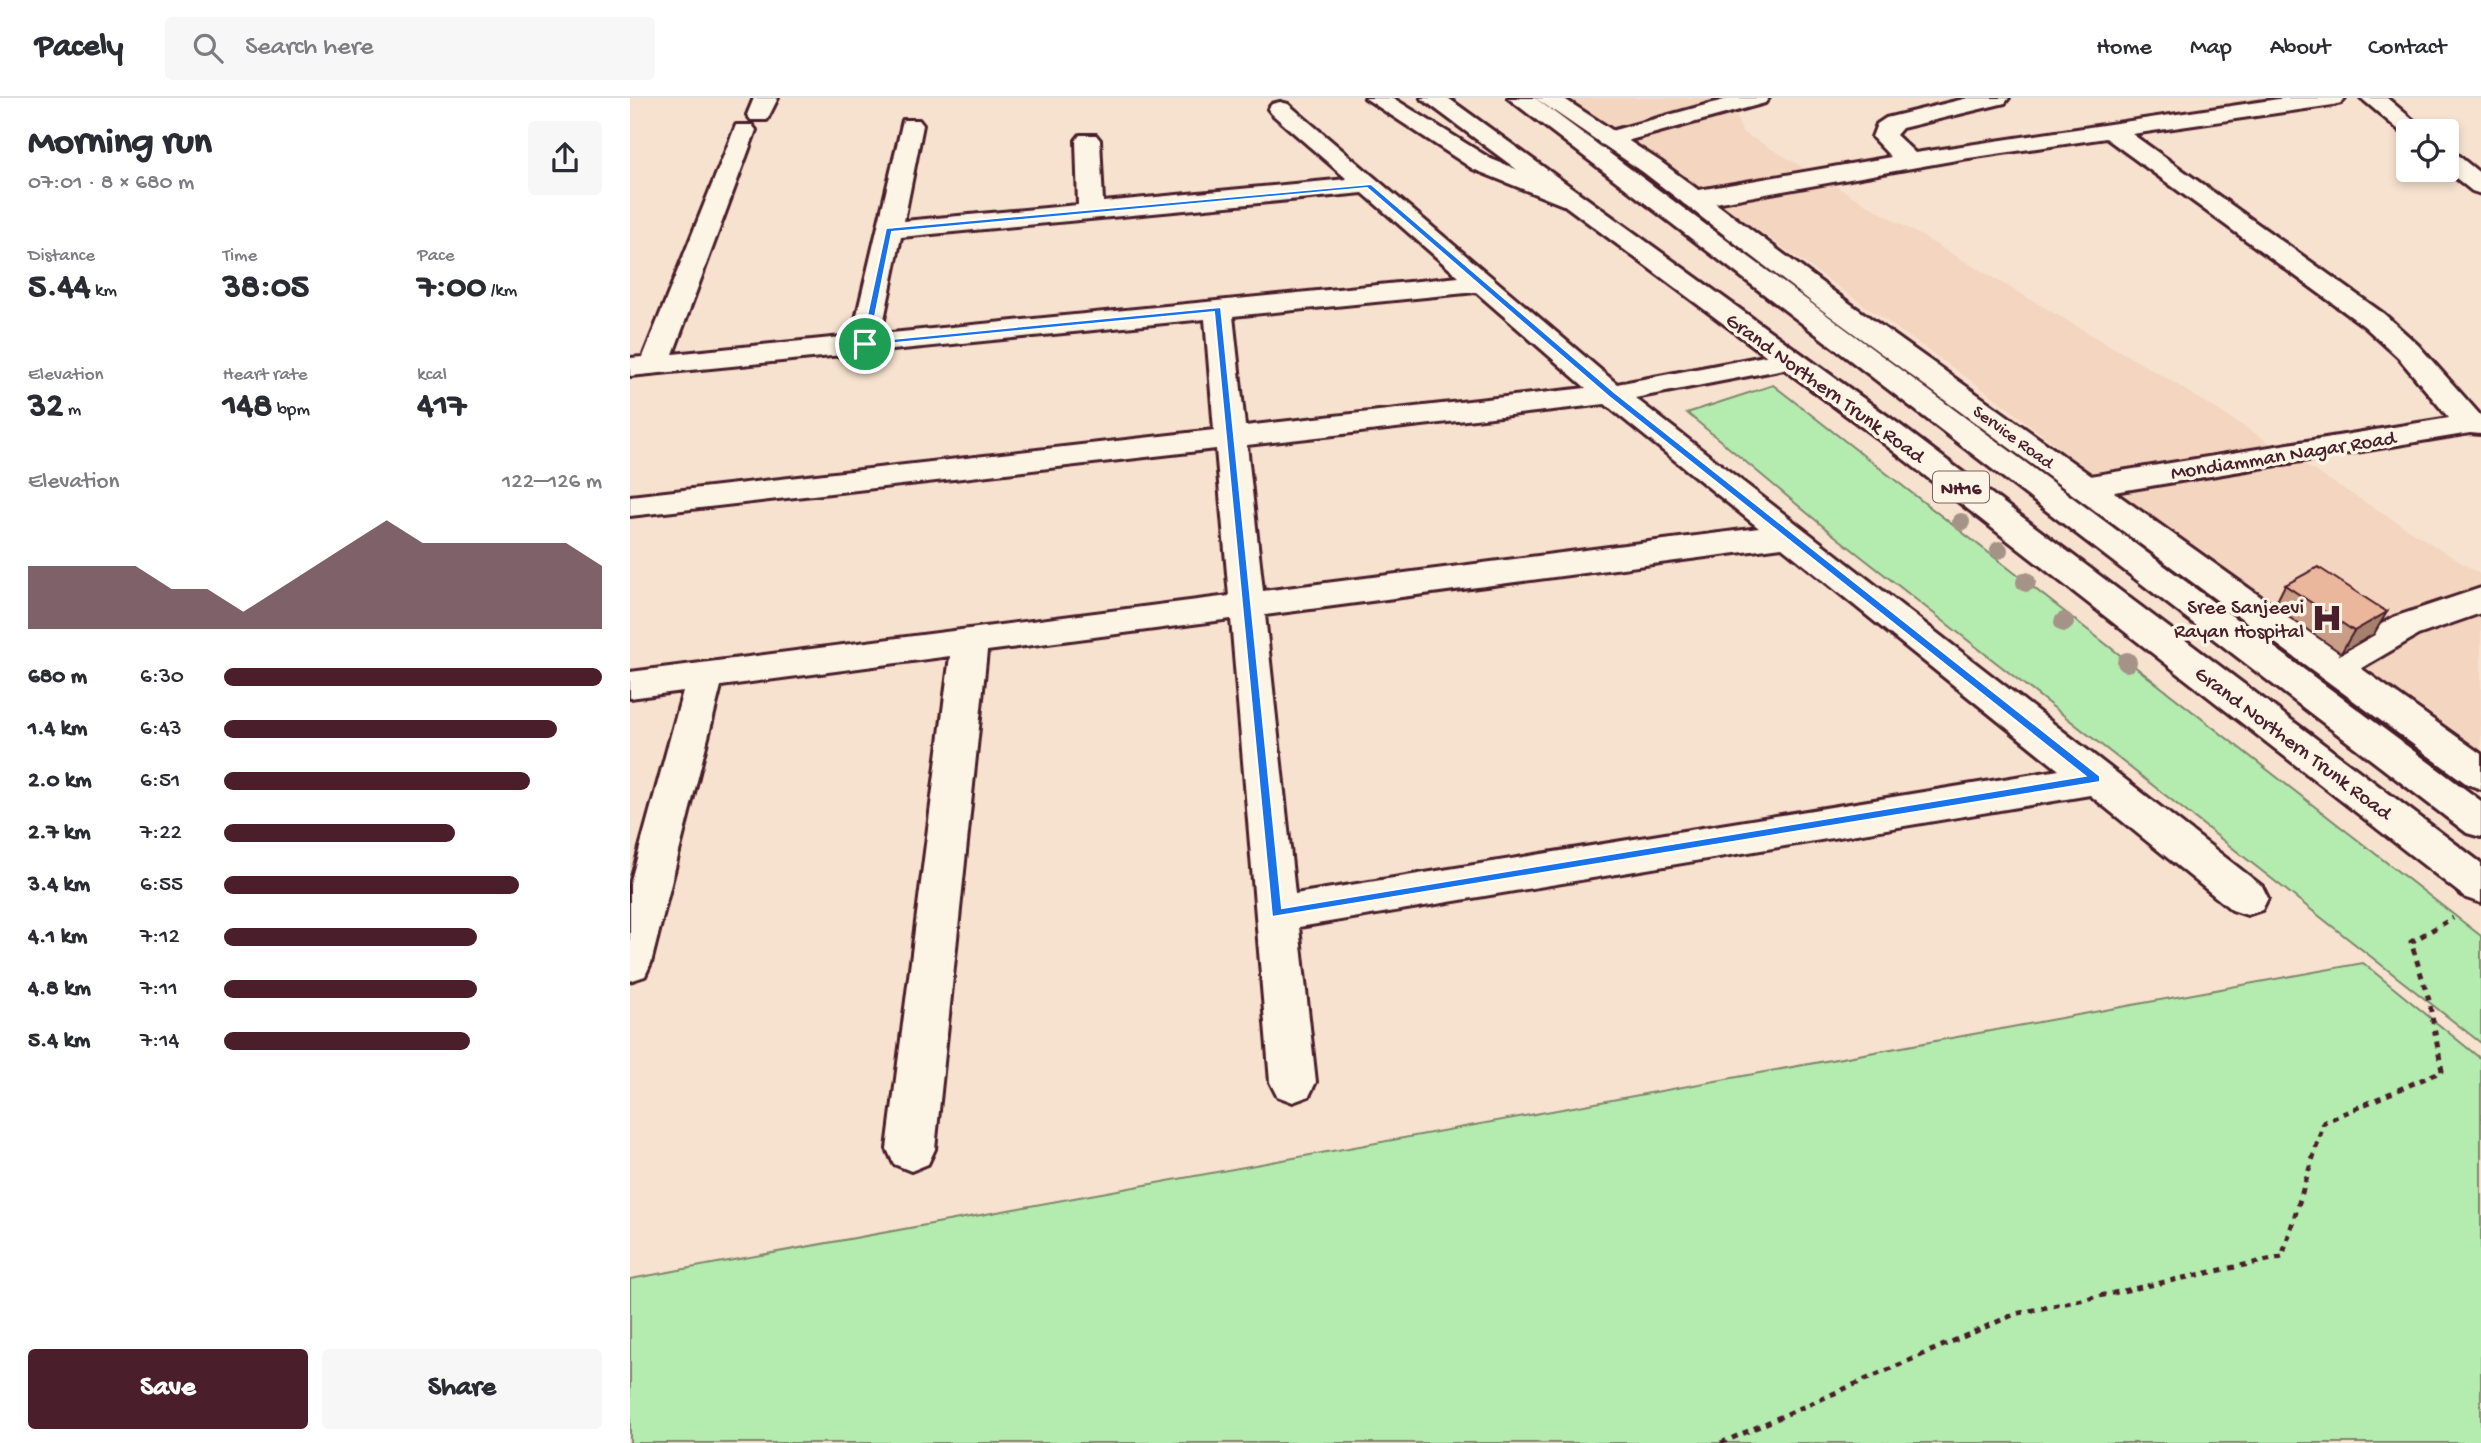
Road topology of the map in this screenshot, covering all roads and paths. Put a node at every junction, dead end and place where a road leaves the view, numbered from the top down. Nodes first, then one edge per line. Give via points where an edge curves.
1 (1377, 98) edge
2 (1433, 98) edge
3 (1520, 98) edge
4 (1547, 98) edge
5 (1757, 98) edge
6 (1997, 98) edge
7 (2153, 98) edge
8 (2333, 98) edge
9 (2373, 98) edge
10 (1280, 110) dead end
11 (757, 114) edge
12 (2399, 119) edge
13 (2179, 120) junction
14 (911, 125) dead end
15 (2110, 130) junction
16 (1608, 139) junction
17 (1088, 140) dead end
18 (1909, 161) junction
19 (2459, 168) edge
20 (1368, 185) junction
21 (2481, 186) edge
22 (1693, 199) junction
23 (1572, 200) junction
24 (1091, 211) junction
25 (889, 230) junction
26 (1482, 283) junction
27 (1218, 309) junction
28 (865, 344) junction
29 (1790, 359) junction
30 (642, 366) edge
31 (1611, 394) junction
32 (2475, 424) edge
33 (1231, 437) junction
34 (2084, 487) junction
35 (630, 506) edge
36 (1790, 535) junction
37 (2481, 600) edge
38 (1247, 606) junction
39 (970, 641) junction
40 (2333, 668) junction
41 (705, 676) junction
42 (630, 685) edge
43 (2481, 774) edge
44 (2096, 779) junction
45 (2481, 822) edge
46 (2481, 886) edge
47 (2247, 898) dead end
48 (1277, 914) junction
49 (2455, 917) dead end
50 (630, 963) edge
51 (1293, 1083) dead end
52 (911, 1149) dead end
53 (1721, 1443) edge

1 - 23 main road via 1482,164
2 - 23 main road, Grand Northern Trunk Road / NH16
3 - 45 main road, Grand Northern Trunk Road / NH16
4 - 16 main road, Service Road
5 - 16 main road
6 - 18 main road via 1885,129 1884,137
7 - 13 main road
8 - 13 main road
9 - 12 main road
10 - 20 main road
11 - 30 main road
13 - 15 main road
14 - 25 main road
15 - 18 main road
15 - 32 main road via 2374,320
16 - 22 main road, Service Road
17 - 24 main road
18 - 22 main road
19 - 21 main road
20 - 24 main road
20 - 26 main road
22 - 34 main road, Service Road
23 - 29 main road, Grand Northern Trunk Road / NH16
24 - 25 main road
25 - 28 main road
26 - 27 main road
26 - 31 main road
27 - 28 main road
27 - 33 main road
28 - 30 main road
29 - 31 main road
29 - 46 main road, Grand Northern Trunk Road / NH16
31 - 33 main road
31 - 36 main road
32 - 34 main road, Mondiamman Nagar Road
33 - 35 main road
33 - 38 main road
34 - 40 main road, Service Road
36 - 38 main road
36 - 44 main road
37 - 40 main road via 2406,626
38 - 39 main road
38 - 48 main road
39 - 41 main road
39 - 52 main road
40 - 43 main road, Service Road
41 - 42 main road
41 - 50 main road
44 - 47 main road
44 - 48 main road
48 - 51 main road
49 - 53 path via 2411,942 2429,1000 2442,1071 2324,1122 2282,1257 2015,1314

